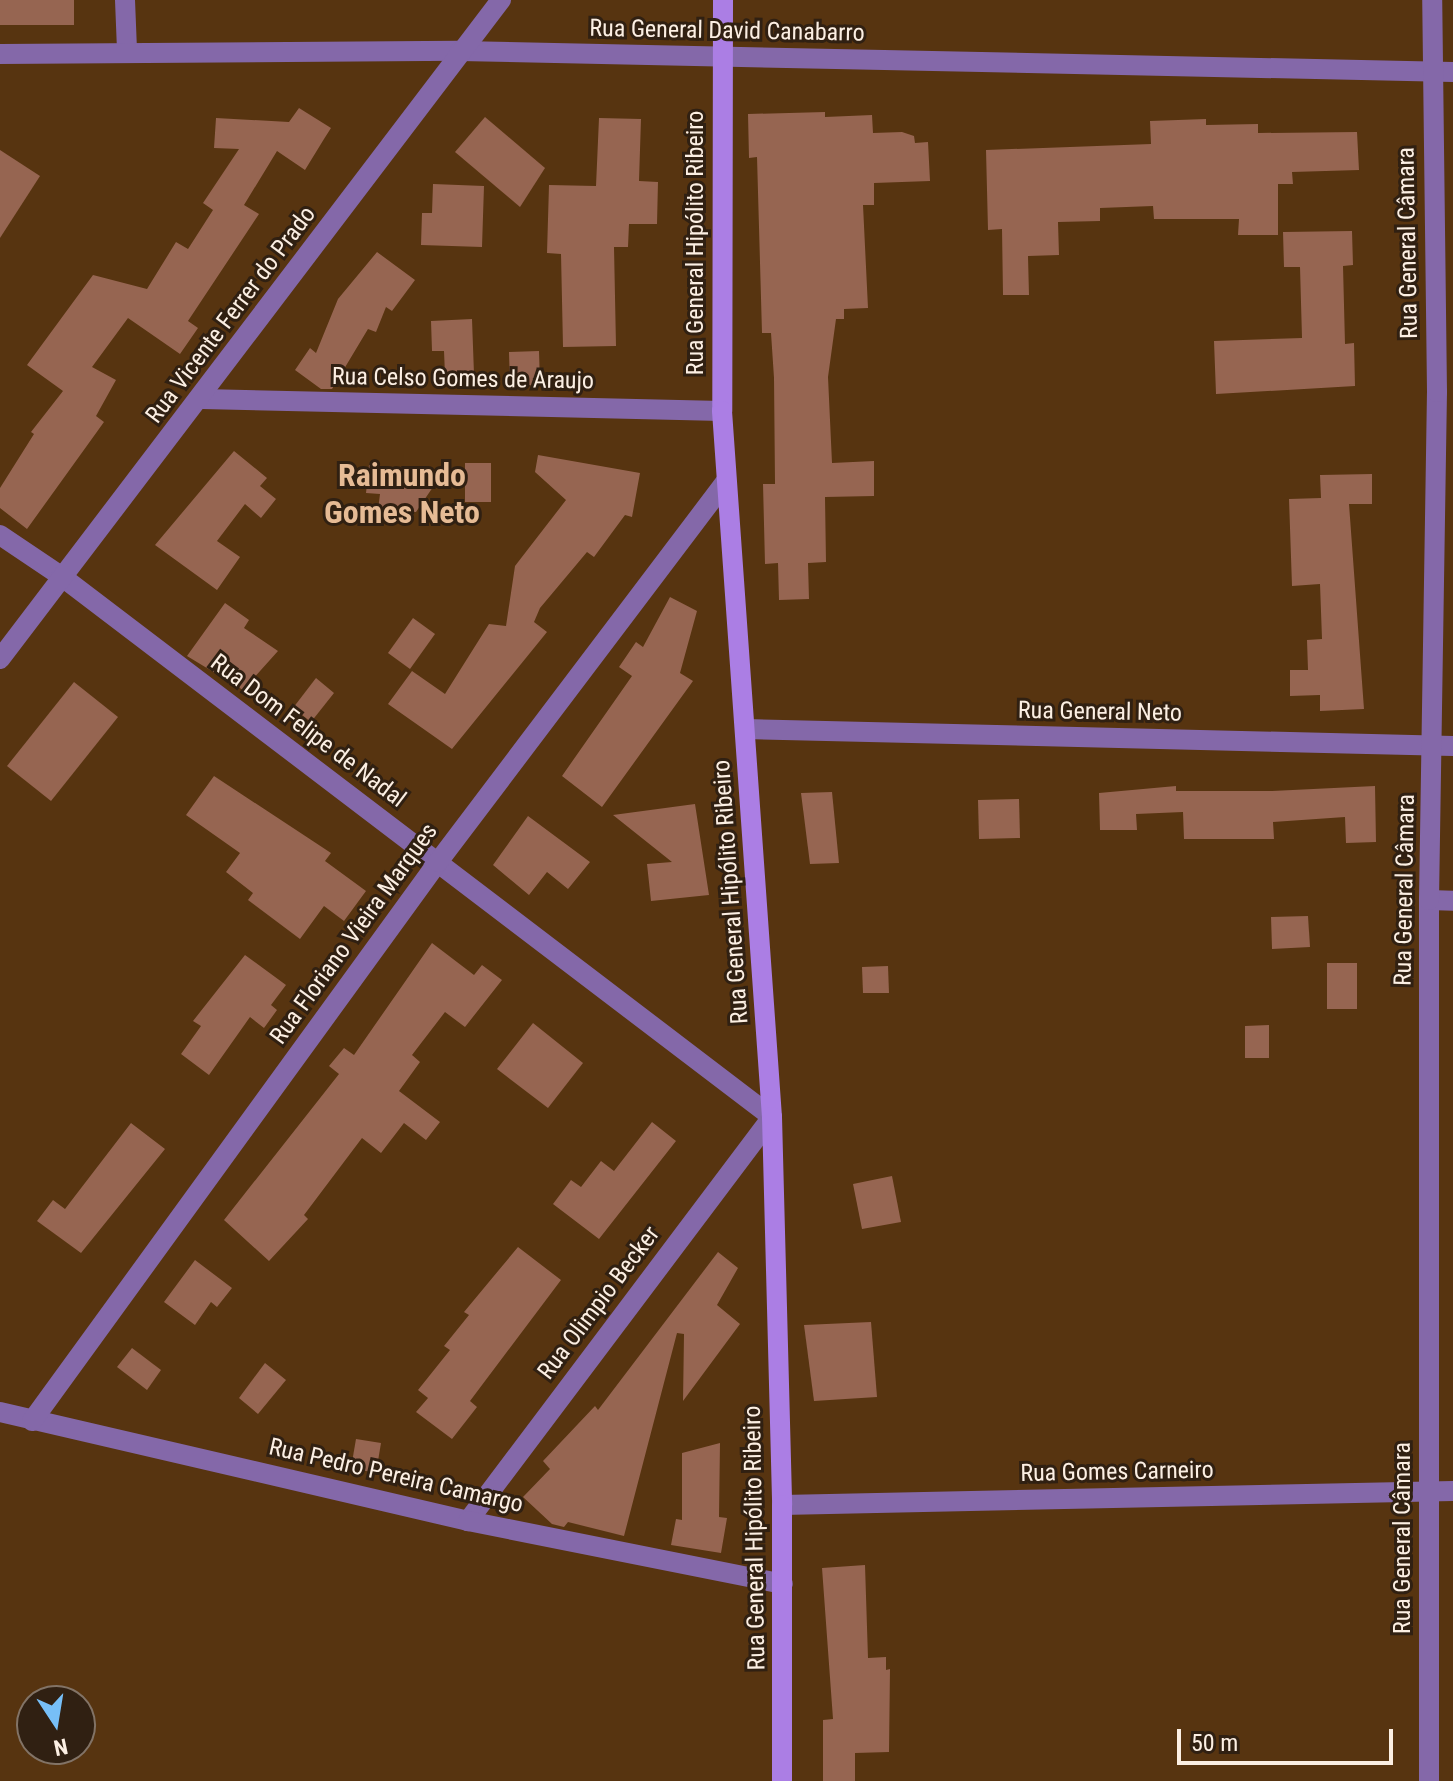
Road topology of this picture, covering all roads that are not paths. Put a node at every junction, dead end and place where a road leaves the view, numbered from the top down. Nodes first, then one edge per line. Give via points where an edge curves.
1 (125, 0) edge
2 (501, 0) edge
3 (723, 0) edge
4 (1432, 0) edge
5 (127, 49) junction
6 (460, 51) junction
7 (723, 57) junction
8 (4, 59) edge
9 (1432, 71) junction
10 (1453, 72) edge
11 (1445, 392) edge
12 (202, 399) junction
13 (722, 411) junction
14 (725, 482) junction
15 (0, 535) edge
16 (61, 576) junction
17 (0, 659) edge
18 (746, 729) junction
19 (1443, 746) edge
20 (438, 862) junction
21 (1429, 900) junction
22 (1453, 901) edge
23 (772, 1117) junction
24 (0, 1412) edge
25 (32, 1421) junction
26 (1429, 1491) junction
27 (1453, 1491) edge
28 (782, 1505) junction
29 (468, 1521) junction
30 (783, 1584) junction
31 (782, 1781) edge
32 (1429, 1781) edge

1 - 5 street
2 - 6 street, Rua Vicente Ferrer do Prado
3 - 7 street, Rua General Hipólito Ribeiro
4 - 9 street, Rua General Câmara
5 - 6 street, Rua General David Canabarro
5 - 8 street, Rua General David Canabarro
6 - 7 street, Rua General David Canabarro
6 - 12 street, Rua Vicente Ferrer do Prado
7 - 9 street, Rua General David Canabarro
7 - 13 street, Rua General Hipólito Ribeiro
9 - 10 street, Rua General David Canabarro
9 - 11 street, Rua General Câmara
11 - 19 street, Rua General Câmara
12 - 13 street, Rua Celso Gomes de Araujo
12 - 16 street, Rua Vicente Ferrer do Prado
13 - 14 street, Rua General Hipólito Ribeiro
14 - 18 street, Rua General Hipólito Ribeiro
14 - 20 street, Rua Floriano Vieira Marques
15 - 16 street, Rua Dom Felipe de Nadal
16 - 17 street, Rua Vicente Ferrer do Prado
16 - 20 street, Rua Dom Felipe de Nadal
18 - 19 street, Rua General Neto
18 - 23 street, Rua General Hipólito Ribeiro
19 - 21 street, Rua General Câmara
20 - 23 street, Rua Dom Felipe de Nadal
20 - 25 street, Rua Floriano Vieira Marques
21 - 22 street
21 - 26 street, Rua General Câmara
23 - 28 street, Rua General Hipólito Ribeiro
23 - 29 street, Rua Olimpio Becker
24 - 25 street, Rua Pedro Pereira Camargo
25 - 29 street, Rua Pedro Pereira Camargo
26 - 27 street, Rua Gomes Carneiro
26 - 28 street, Rua Gomes Carneiro
26 - 32 street, Rua General Câmara
28 - 30 street, Rua General Hipólito Ribeiro
29 - 30 street, Rua Pedro Pereira Camargo
30 - 31 street, Rua General Hipólito Ribeiro

